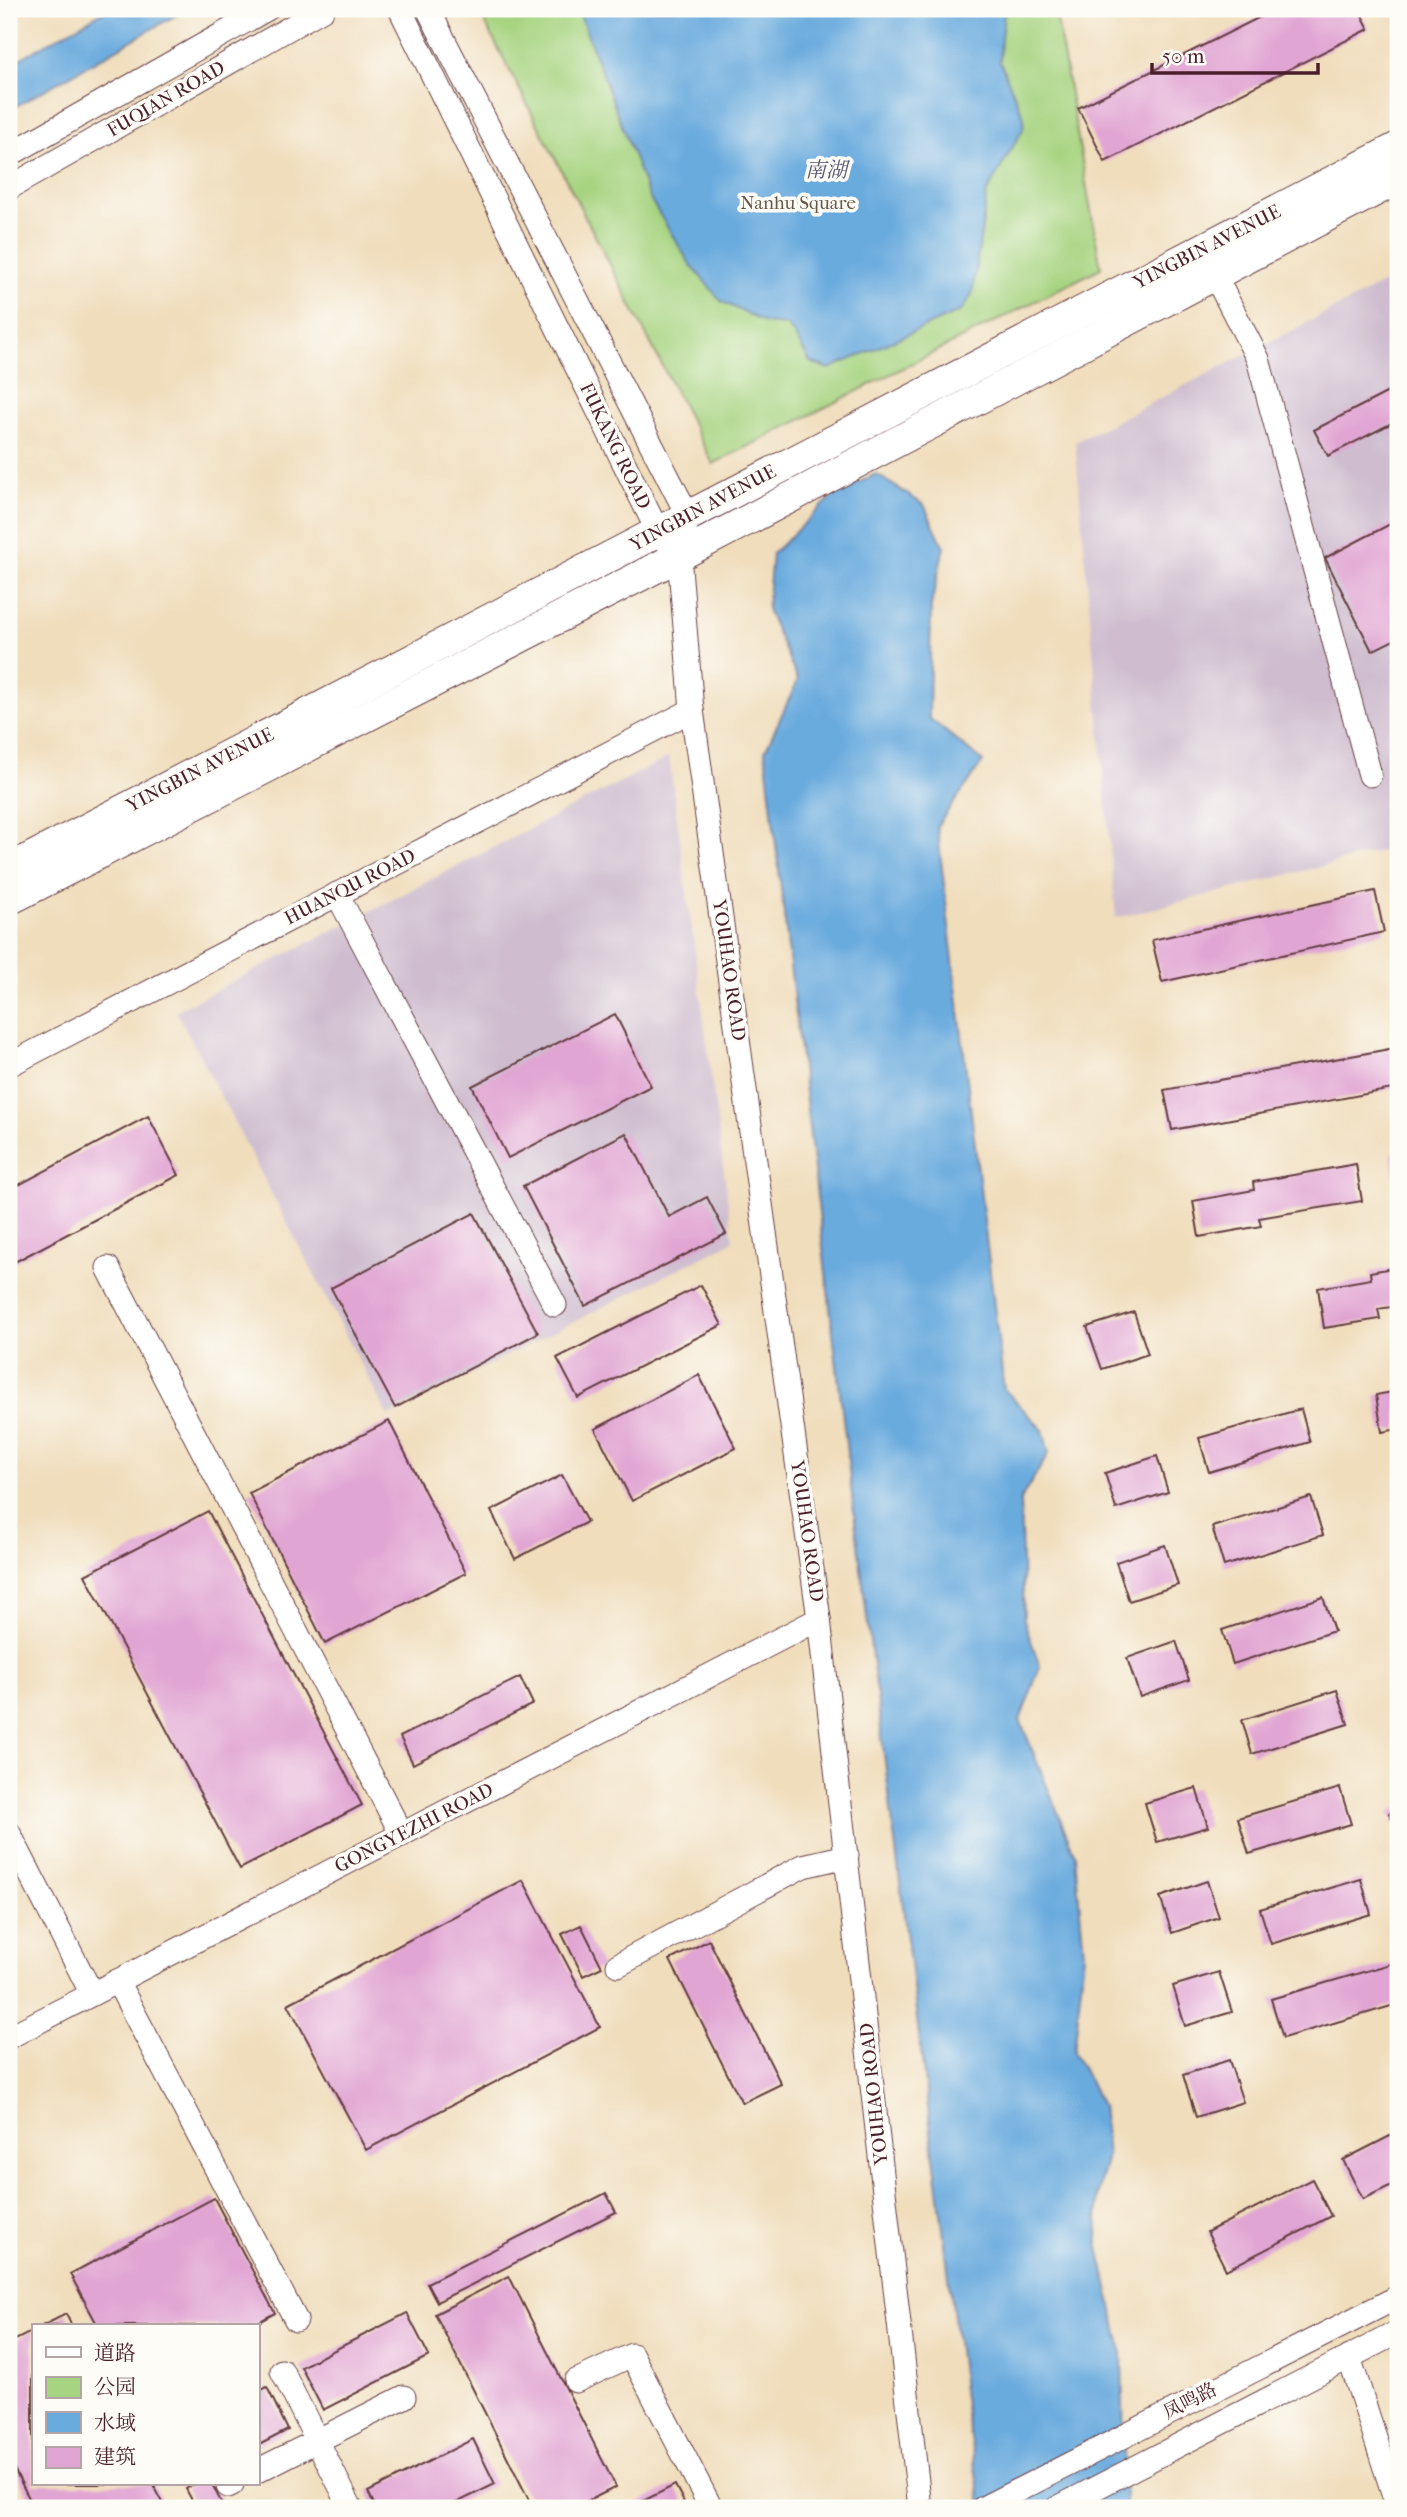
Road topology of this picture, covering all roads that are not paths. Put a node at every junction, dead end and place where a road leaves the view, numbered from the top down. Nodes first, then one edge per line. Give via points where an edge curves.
1 (267, 9) edge
2 (323, 9) edge
3 (400, 9) edge
4 (428, 9) edge
5 (1398, 147) edge
6 (9, 155) edge
7 (1398, 180) edge
8 (9, 188) edge
9 (1214, 274) junction
10 (688, 516) junction
11 (658, 532) junction
12 (679, 556) junction
13 (692, 710) junction
14 (1370, 775) dead end
15 (9, 869) edge
16 (337, 894) junction
17 (9, 900) edge
18 (9, 1065) edge
19 (108, 1268) dead end
20 (555, 1305) dead end
21 (820, 1619) junction
22 (9, 1833) edge
23 (402, 1835) junction
24 (847, 1856) junction
25 (618, 1965) dead end
26 (117, 1981) junction
27 (92, 1994) junction
28 (9, 2037) edge
29 (1398, 2297) edge
30 (296, 2320) dead end
31 (1398, 2332) edge
32 (1349, 2357) junction
33 (282, 2371) dead end
34 (576, 2381) dead end
35 (404, 2397) dead end
36 (317, 2441) junction
37 (259, 2470) edge
38 (351, 2508) edge
39 (710, 2508) edge
40 (920, 2508) edge
41 (983, 2508) edge
42 (1056, 2508) edge
43 (1398, 2508) edge

1 - 6 street, FUQIAN ROAD
2 - 8 street, FUQIAN ROAD
3 - 11 street, FUKANG ROAD
4 - 10 street, FUKANG ROAD
5 - 10 main road, YINGBIN AVENUE
7 - 9 main road, YINGBIN AVENUE
9 - 12 main road, YINGBIN AVENUE
9 - 14 street via 1258,359
10 - 11 main road, YINGBIN AVENUE
10 - 12 street
11 - 12 street, FUKANG ROAD
11 - 15 main road, YINGBIN AVENUE
12 - 13 street, YOUHAO ROAD
12 - 17 main road, YINGBIN AVENUE
13 - 16 street, HUANQU ROAD
13 - 21 street, YOUHAO ROAD
16 - 18 street, HUANQU ROAD
16 - 20 street
19 - 23 street
21 - 23 street, GONGYEZHI ROAD
21 - 24 street, YOUHAO ROAD
22 - 27 street
23 - 26 street, GONGYEZHI ROAD
24 - 25 street via 803,1867
24 - 40 street, YOUHAO ROAD
26 - 27 street, GONGYEZHI ROAD
26 - 30 street
27 - 28 street, GONGYEZHI ROAD
29 - 41 street, 凤鸣路
31 - 32 street, 凤鸣路
32 - 42 street, 凤鸣路
32 - 43 street
33 - 36 street
34 - 39 street via 632,2355
35 - 36 street
36 - 37 street
36 - 38 street

